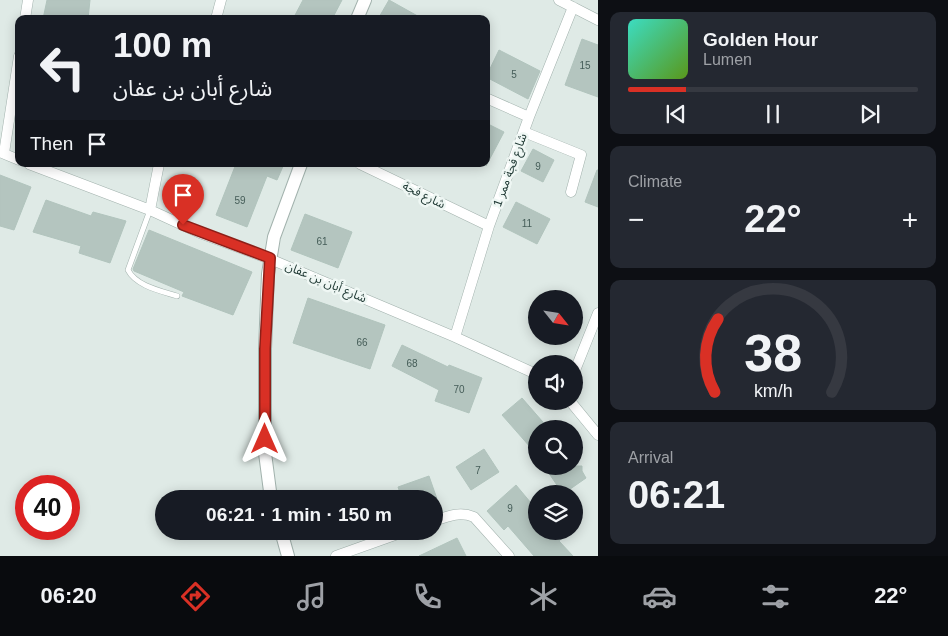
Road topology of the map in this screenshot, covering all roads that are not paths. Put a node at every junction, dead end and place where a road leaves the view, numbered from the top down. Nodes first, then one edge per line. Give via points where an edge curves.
1 (28, 0) edge
2 (221, 0) edge
3 (365, 0) edge
4 (559, 0) edge
5 (573, 7) junction
6 (26, 15) edge
7 (217, 15) edge
8 (359, 15) edge
9 (598, 20) edge
10 (15, 79) edge
11 (490, 100) edge
12 (529, 117) junction
13 (524, 132) junction
14 (2, 153) edge
15 (15, 158) edge
16 (36, 167) edge
17 (158, 167) edge
18 (299, 167) edge
19 (366, 167) edge
20 (571, 192) dead end
21 (150, 210) junction
22 (489, 226) junction
23 (270, 258) junction
24 (177, 296) dead end
25 (598, 313) edge
26 (455, 336) junction
27 (581, 355) edge
28 (528, 370) edge
29 (577, 410) edge
30 (598, 435) edge
31 (270, 490) edge
32 (443, 518) edge
33 (284, 540) edge
34 (381, 540) edge
35 (288, 556) edge
36 (336, 556) edge
37 (510, 556) edge

1 - 6 street
2 - 7 street
3 - 8 street
4 - 5 street
5 - 9 street
5 - 12 street, شارع فجة ممر 1
10 - 14 street
11 - 12 street
12 - 13 street, شارع فجة ممر 1
13 - 20 street via 581,155
13 - 22 street, شارع فجة ممر 1
14 - 15 street
16 - 21 street, شارع أبان بن عفان
17 - 21 street
18 - 23 street via 274,237
19 - 22 street, شارع فجة
21 - 23 street, شارع أبان بن عفان via 200,233
21 - 24 lane via 128,270 138,280
22 - 26 street, شارع فجة ممر 1
23 - 26 street, شارع أبان بن عفان
23 - 31 street via 265,349 265,453
25 - 27 street
26 - 28 street, شارع أبان بن عفان
29 - 30 street
32 - 37 street via 458,514 474,517
33 - 35 street
34 - 36 street

